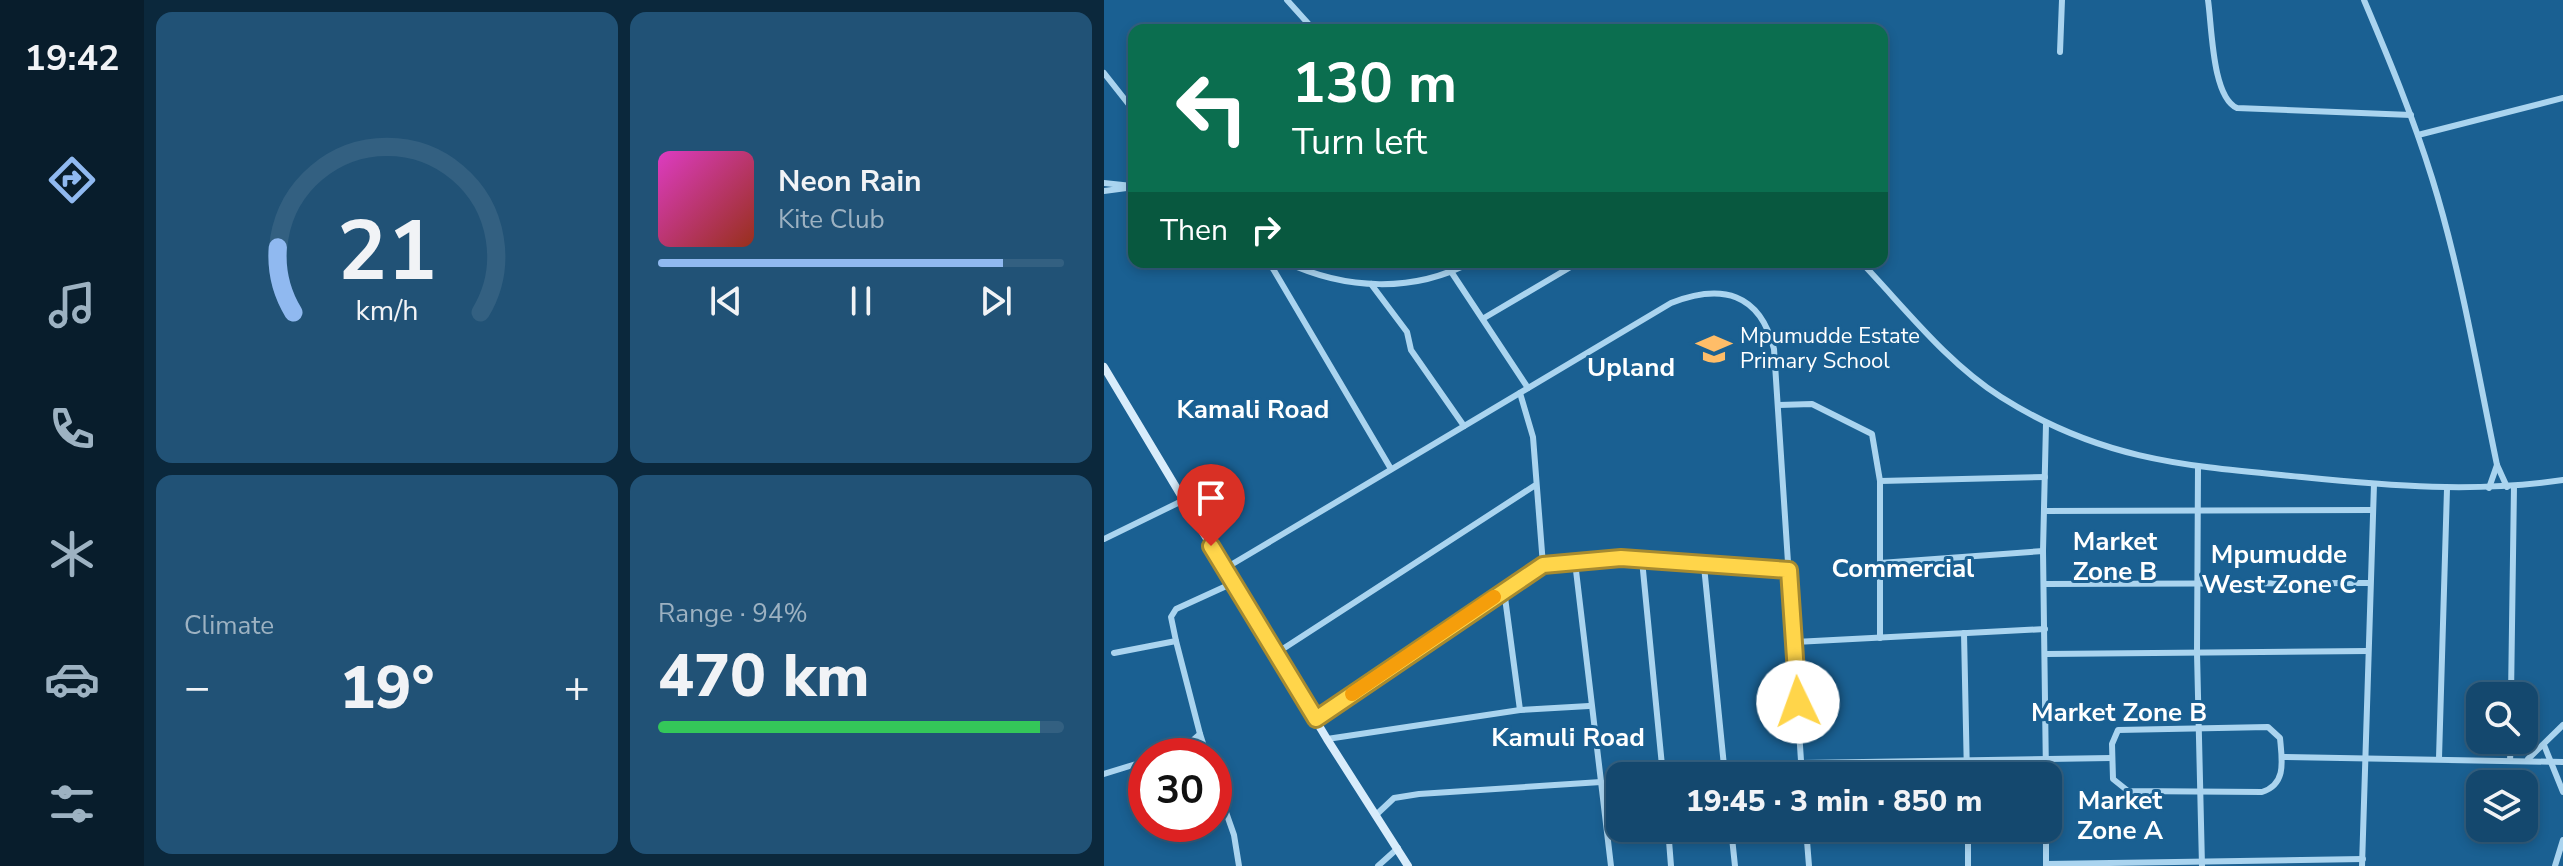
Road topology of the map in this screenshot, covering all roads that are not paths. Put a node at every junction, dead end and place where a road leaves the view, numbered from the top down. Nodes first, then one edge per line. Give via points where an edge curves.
1 (1287, 0) edge
2 (2062, 0) edge
3 (2208, 0) edge
4 (2364, 0) edge
5 (1309, 24) edge
6 (2060, 52) dead end
7 (1104, 73) edge
8 (2563, 98) edge
9 (1128, 103) edge
10 (2411, 115) junction
11 (2418, 135) junction
12 (1104, 183) edge
13 (1128, 186) edge
14 (1128, 188) edge
15 (1104, 191) edge
16 (1273, 268) edge
17 (1302, 268) edge
18 (1454, 268) edge
19 (1460, 268) edge
20 (1569, 268) edge
21 (1867, 268) edge
22 (1455, 271) junction
23 (1371, 284) junction
24 (1484, 318) junction
25 (1104, 367) edge
26 (1528, 388) junction
27 (1520, 393) junction
28 (1779, 405) junction
29 (2046, 424) junction
30 (1464, 426) junction
31 (2497, 465) junction
32 (2198, 467) junction
33 (1391, 469) junction
34 (2045, 477) junction
35 (2563, 480) edge
36 (1880, 481) junction
37 (2374, 484) junction
38 (1534, 486) junction
39 (2510, 487) junction
40 (2489, 488) junction
41 (2447, 489) junction
42 (1184, 500) junction
43 (2372, 510) junction
44 (2044, 511) junction
45 (2198, 511) junction
46 (1104, 539) edge
47 (2043, 551) junction
48 (1642, 560) junction
49 (1575, 562) junction
50 (1880, 563) junction
51 (1543, 565) junction
52 (1704, 566) junction
53 (1224, 569) junction
54 (1789, 570) junction
55 (1233, 583) junction
56 (2368, 583) junction
57 (2044, 584) junction
58 (2198, 585) junction
59 (1504, 590) junction
60 (2045, 629) junction
61 (1964, 633) junction
62 (1880, 638) junction
63 (1176, 641) junction
64 (1795, 642) junction
65 (2368, 651) junction
66 (1114, 653) dead end
67 (2197, 653) junction
68 (1275, 654) junction
69 (2046, 654) junction
70 (2511, 682) edge
71 (1589, 706) junction
72 (1520, 710) junction
73 (1316, 719) junction
74 (2563, 725) edge
75 (2198, 728) junction
76 (1200, 734) junction
77 (1195, 738) edge
78 (1201, 738) edge
79 (1327, 739) junction
80 (2544, 745) junction
81 (2510, 754) edge
82 (2282, 757) junction
83 (2046, 758) junction
84 (2111, 758) junction
85 (2439, 758) junction
86 (2364, 759) junction
87 (1966, 760) junction
88 (2510, 760) junction
89 (2528, 760) junction
90 (1662, 762) edge
91 (1724, 762) edge
92 (1801, 762) edge
93 (1856, 762) edge
94 (2046, 762) edge
95 (2550, 762) junction
96 (2563, 762) edge
97 (1128, 767) edge
98 (1104, 774) edge
99 (1601, 782) junction
100 (2563, 792) edge
101 (2200, 793) junction
102 (1377, 814) junction
103 (1232, 829) edge
104 (2563, 840) edge
105 (1669, 842) edge
106 (1732, 842) edge
107 (1807, 842) edge
108 (1968, 842) edge
109 (2046, 842) edge
110 (1398, 848) junction
111 (2362, 862) edge
112 (2202, 864) edge
113 (2046, 865) edge
114 (1239, 866) edge
115 (1378, 866) edge
116 (1408, 866) edge
117 (1611, 866) edge
118 (1671, 866) edge
119 (1735, 866) edge
120 (1809, 866) edge
121 (1968, 866) edge
122 (2555, 866) edge

1 - 5 street
2 - 6 street
3 - 10 street via 2220,87 2229,104
4 - 10 street
7 - 9 street
8 - 11 street
10 - 11 street
11 - 31 street via 2450,243
12 - 13 street
14 - 15 street
16 - 33 street
17 - 23 street
18 - 22 street
19 - 22 street
20 - 24 street
21 - 29 street via 1958,365
22 - 23 street via 1426,281
22 - 24 street
23 - 30 street
24 - 26 street
25 - 42 main road
26 - 27 street
26 - 28 street via 1671,303 1695,293 1718,292 1756,309 1768,326
27 - 30 street
27 - 38 street via 1531,425
28 - 36 street via 1812,404 1872,434
28 - 54 street
29 - 32 street via 2149,460
29 - 34 street
30 - 33 street
31 - 39 street
31 - 40 street
32 - 37 street
32 - 45 street
33 - 53 street
34 - 36 street
34 - 44 street
35 - 39 street
36 - 50 street
37 - 41 street
37 - 43 street
38 - 51 street
38 - 68 street
39 - 40 street
39 - 70 street
40 - 41 street
41 - 85 street
42 - 46 street
42 - 53 main road
43 - 45 street
43 - 56 street
44 - 45 street
44 - 47 street
45 - 58 street
47 - 50 street
47 - 57 street
48 - 49 street
48 - 52 street
48 - 90 street
49 - 51 street
49 - 71 street
50 - 62 street
51 - 59 street
52 - 54 street
52 - 91 street
53 - 55 main road
54 - 64 street
55 - 63 street via 1176,609 1171,617
55 - 68 main road
56 - 58 street
56 - 65 street
57 - 58 street
57 - 60 street
58 - 67 street
59 - 72 street
59 - 73 street
60 - 61 street
60 - 69 street
61 - 62 street
61 - 87 street
62 - 64 street
63 - 66 street
63 - 76 street
64 - 92 street
65 - 67 street
65 - 86 street
67 - 69 street
67 - 75 street
68 - 73 main road
69 - 83 street
71 - 72 street
71 - 99 street
72 - 79 street
73 - 79 main road
74 - 80 street
75 - 82 street via 2268,727 2280,738
75 - 84 street via 2118,730
75 - 101 street
76 - 77 street
76 - 78 street
79 - 102 main road
80 - 89 street
80 - 95 street
81 - 88 street
82 - 86 street
82 - 101 street via 2281,776 2271,789
83 - 84 street
83 - 87 street
83 - 94 street
84 - 101 street via 2113,779 2122,789
85 - 86 street
85 - 88 street
86 - 111 street
87 - 93 street
88 - 89 street
89 - 95 street
95 - 96 street
95 - 100 street
97 - 98 street
99 - 102 street via 1419,794 1394,798
99 - 117 street
101 - 112 street
102 - 110 main road
103 - 114 street
104 - 122 street
105 - 118 street
106 - 119 street
107 - 120 street
108 - 121 street
109 - 113 street
110 - 115 street
110 - 116 main road
111 - 112 street
112 - 113 street

